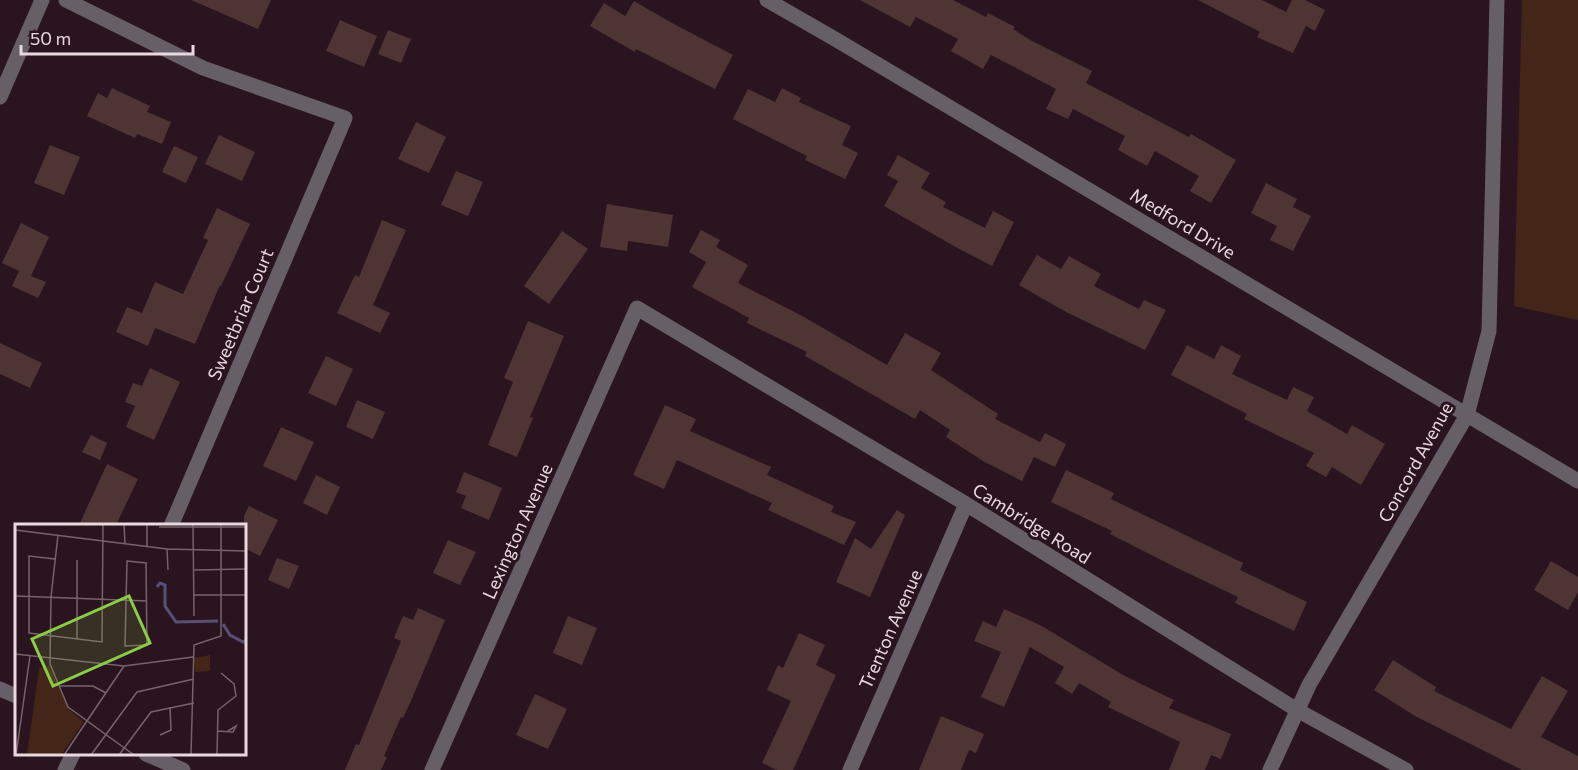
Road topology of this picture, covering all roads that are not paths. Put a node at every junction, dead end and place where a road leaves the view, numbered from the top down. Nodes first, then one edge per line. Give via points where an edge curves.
1 (42, 0) edge
2 (66, 0) edge
3 (767, 0) edge
4 (1497, 0) edge
5 (0, 97) edge
6 (637, 308) joint
7 (1467, 415) junction
8 (1578, 481) edge
9 (966, 504) junction
10 (171, 524) edge
11 (0, 688) edge
12 (15, 696) edge
13 (1297, 710) junction
14 (72, 755) edge
15 (150, 755) edge
16 (65, 770) edge
17 (183, 770) edge
18 (432, 770) edge
19 (850, 770) edge
20 (1270, 770) edge
21 (1406, 770) edge

1 - 5 street
2 - 10 street, Sweetbriar Court via 203,68 345,118
3 - 7 street, Medford Drive
4 - 7 street, Concord Avenue via 1489,331
6 - 9 street, Cambridge Road
6 - 18 street, Lexington Avenue
7 - 8 street, Medford Drive
7 - 13 street, Concord Avenue
9 - 13 street, Cambridge Road
9 - 19 street, Trenton Avenue
11 - 12 street
13 - 20 street, Concord Avenue
13 - 21 street, Cambridge Road
14 - 16 street
15 - 17 street

